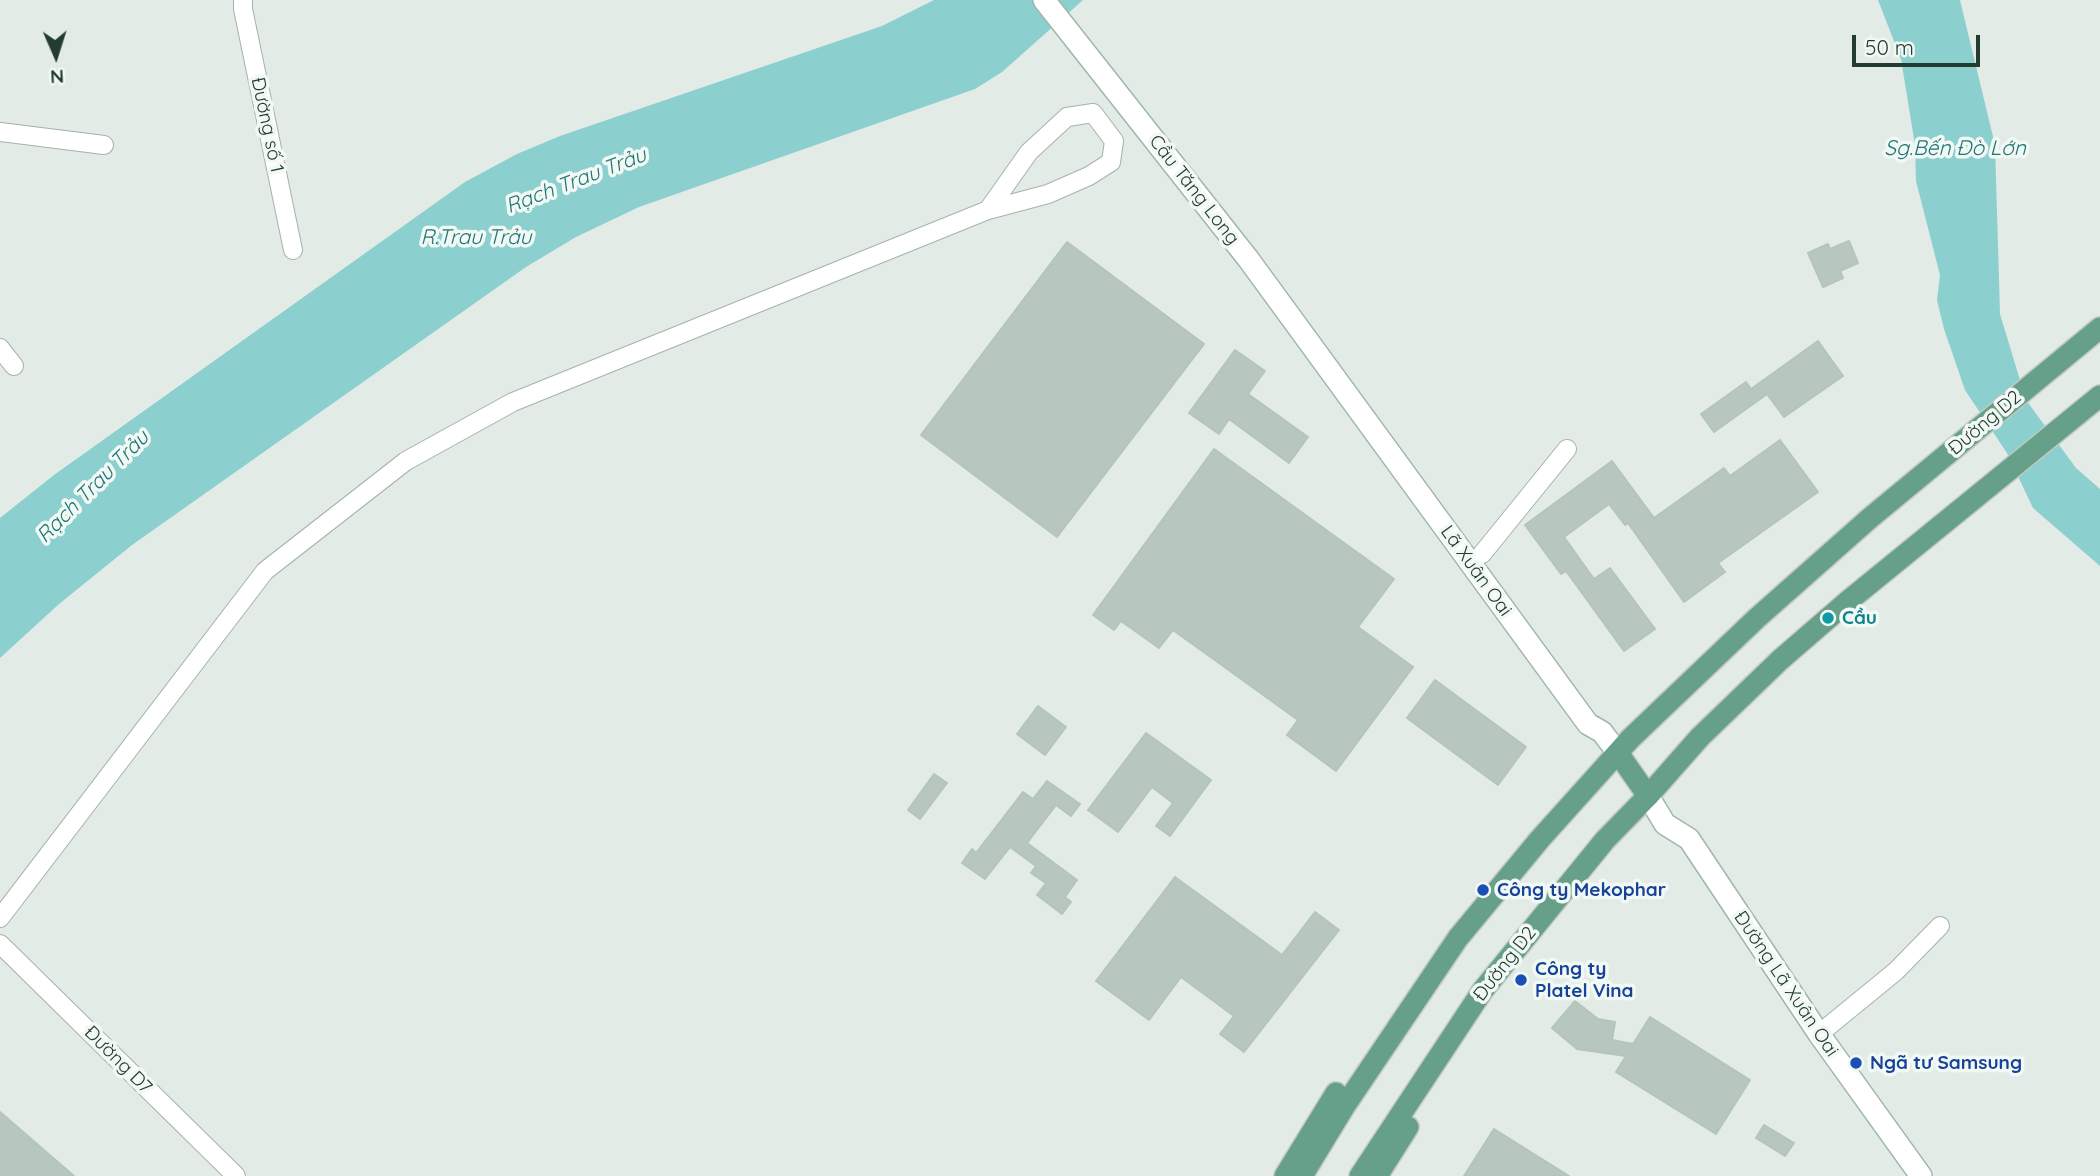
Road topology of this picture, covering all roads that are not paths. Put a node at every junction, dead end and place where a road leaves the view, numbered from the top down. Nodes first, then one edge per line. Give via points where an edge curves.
1 (243, 0) edge
2 (1044, 0) edge
3 (0, 132) edge
4 (104, 145) dead end
5 (988, 210) junction
6 (293, 250) dead end
7 (2100, 328) edge
8 (0, 348) edge
9 (14, 366) dead end
10 (1338, 384) joint
11 (2100, 396) edge
12 (1567, 449) dead end
13 (1482, 554) dead end
14 (1618, 753) junction
15 (1648, 796) junction
16 (0, 918) edge
17 (1940, 926) dead end
18 (0, 944) edge
19 (1438, 967) junction
20 (1819, 1034) junction
21 (1422, 1083) junction
22 (236, 1176) edge
23 (1285, 1176) edge
24 (1302, 1176) edge
25 (1360, 1176) edge
26 (1377, 1176) edge
27 (1921, 1176) edge

1 - 6 street, Đường số 1
2 - 10 main road, Cầu Tăng Long via 1210,209
3 - 4 street
5 - 5 street via 1048,194 1089,176 1111,162 1114,141 1093,113 1067,117 1030,152
5 - 16 street via 513,401 406,461 265,571
7 - 14 main road, Đường D2 via 1870,518 1757,618
8 - 9 street
10 - 14 main road, Lã Xuân Oai via 1588,724 1602,732
11 - 15 main road, Đường D2 via 1780,660 1680,758
12 - 13 street
14 - 15 main road
14 - 19 main road, Đường D2 via 1540,839
15 - 20 main road, Đường Lã Xuân Oai via 1665,824 1689,839
15 - 21 main road, Đường D2 via 1605,840 1483,990
17 - 20 street via 1896,971
18 - 22 street, Đường D7
19 - 23 main road, Đường D2 via 1415,977
19 - 24 main road, Đường D2
20 - 27 main road, Đường Lã Xuân Oai
21 - 25 main road, Đường D2
21 - 26 main road, Đường D2 via 1416,1113

